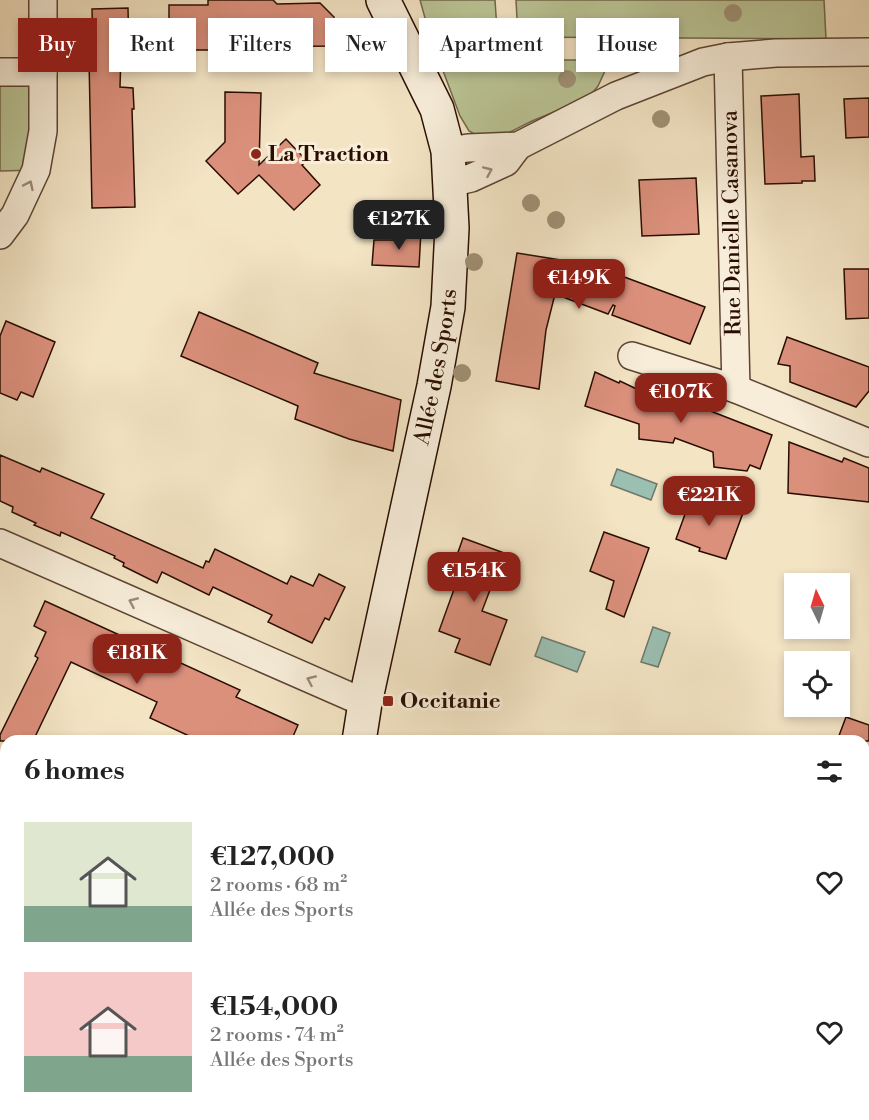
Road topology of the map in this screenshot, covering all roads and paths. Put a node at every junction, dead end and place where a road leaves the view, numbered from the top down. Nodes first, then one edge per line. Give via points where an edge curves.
1 (43, 0) edge
2 (384, 0) edge
3 (43, 18) edge
4 (869, 52) edge
5 (728, 57) junction
6 (0, 72) edge
7 (18, 72) edge
8 (43, 72) edge
9 (518, 146) junction
10 (448, 151) junction
11 (450, 183) junction
12 (0, 235) edge
13 (632, 356) dead end
14 (736, 389) junction
15 (869, 443) edge
16 (0, 543) edge
17 (365, 704) junction
18 (360, 735) edge

1 - 3 street
2 - 10 street, Allée des Sports via 437,110
4 - 5 street
5 - 9 street via 703,62 616,96
5 - 14 street, Rue Danielle Casanova
6 - 7 street
12 -> 8 street via 15,215 36,170 43,131
9 - 10 street
11 -> 9 street via 506,162
10 - 11 street, Allée des Sports
11 - 17 street, Allée des Sports via 448,307 420,456
13 - 14 street
14 - 15 street
17 -> 16 street
17 - 18 street, Allée des Sports

